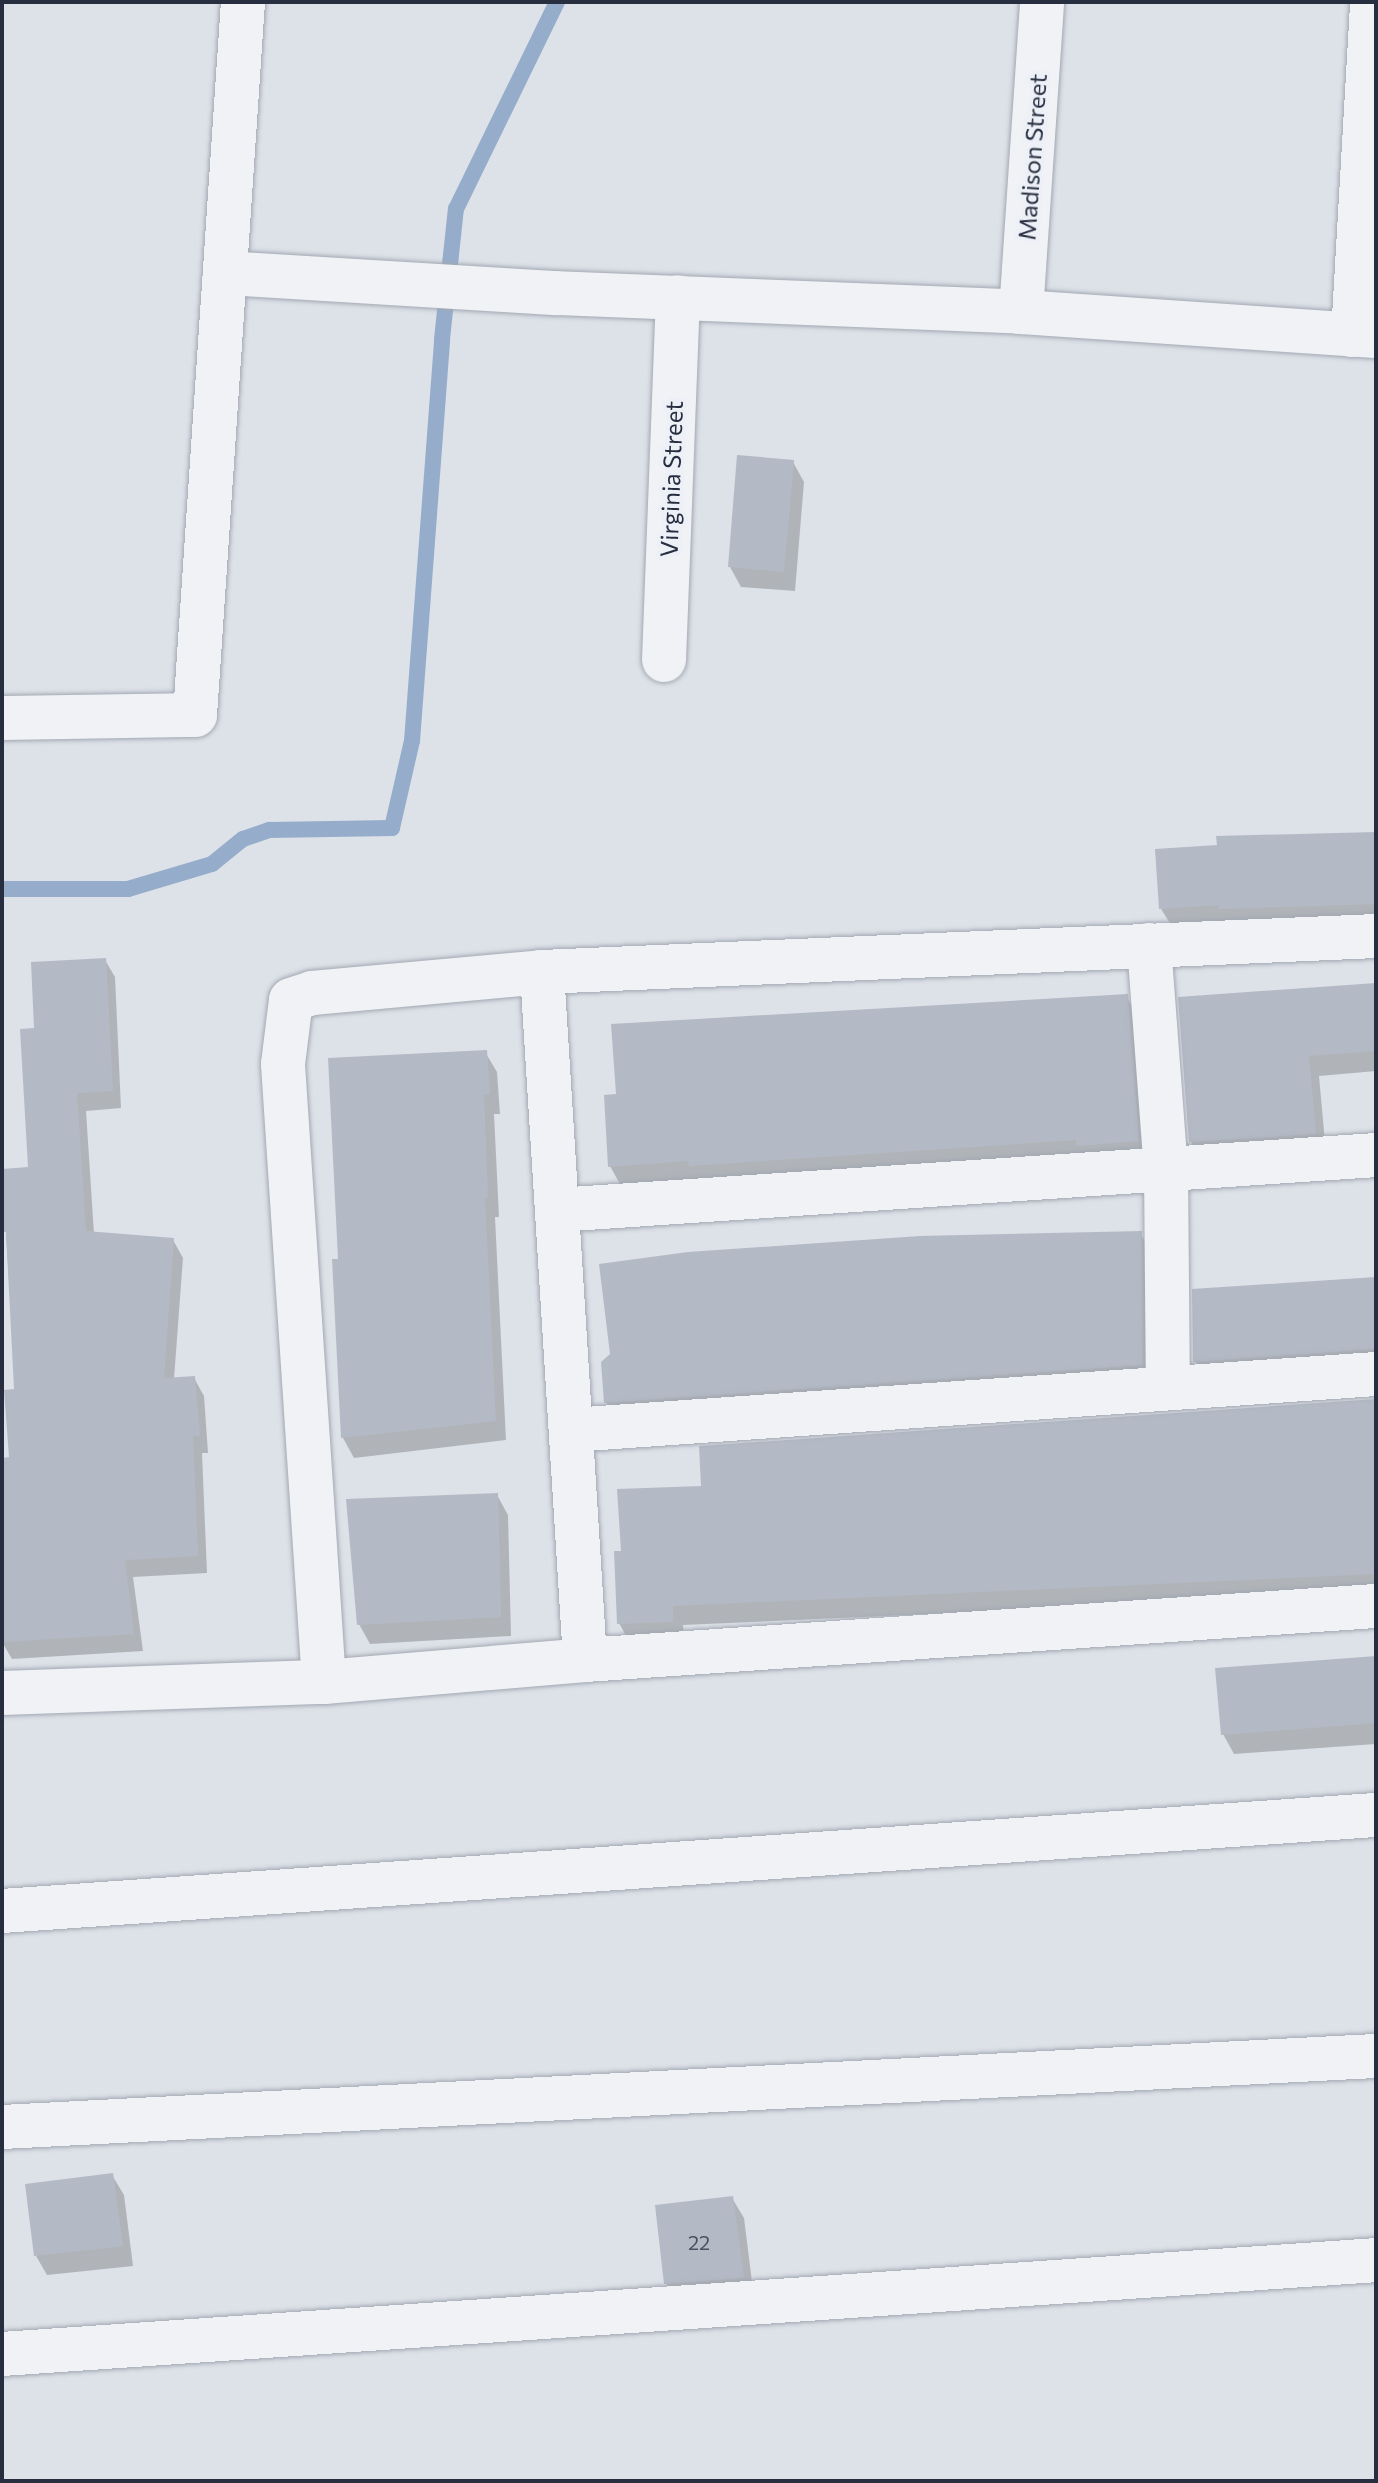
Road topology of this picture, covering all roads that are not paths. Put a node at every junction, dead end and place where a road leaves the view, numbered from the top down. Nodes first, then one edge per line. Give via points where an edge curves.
1 (243, 2) edge
2 (1042, 2) edge
3 (1372, 2) edge
4 (225, 273) junction
5 (678, 297) junction
6 (1021, 312) junction
7 (1364, 336) edge
8 (664, 660) dead end
9 (2, 718) edge
10 (1376, 936) edge
11 (1149, 945) junction
12 (542, 972) junction
13 (1376, 1155) edge
14 (1166, 1169) junction
15 (557, 1210) junction
16 (1376, 1374) edge
17 (1168, 1388) junction
18 (571, 1430) junction
19 (1376, 1606) edge
20 (585, 1660) junction
21 (324, 1682) junction
22 (2, 1693) edge
23 (1376, 1815) edge
24 (2, 1911) edge
25 (1376, 2056) edge
26 (2, 2127) edge
27 (1376, 2260) edge
28 (2, 2354) edge

1 - 4 street
2 - 6 street, Madison Street
3 - 7 street
4 - 5 street
4 - 9 street via 195,715
5 - 6 street
5 - 8 street, Virginia Street
6 - 7 street
10 - 11 street
11 - 12 street
11 - 14 street
12 - 15 street
12 - 21 street via 312,993 291,1000 283,1064
13 - 14 street
14 - 15 street
14 - 17 street
15 - 18 street
16 - 17 street
17 - 18 street
18 - 20 street
19 - 20 street
20 - 21 street
21 - 22 street
23 - 24 street
25 - 26 street
27 - 28 street

